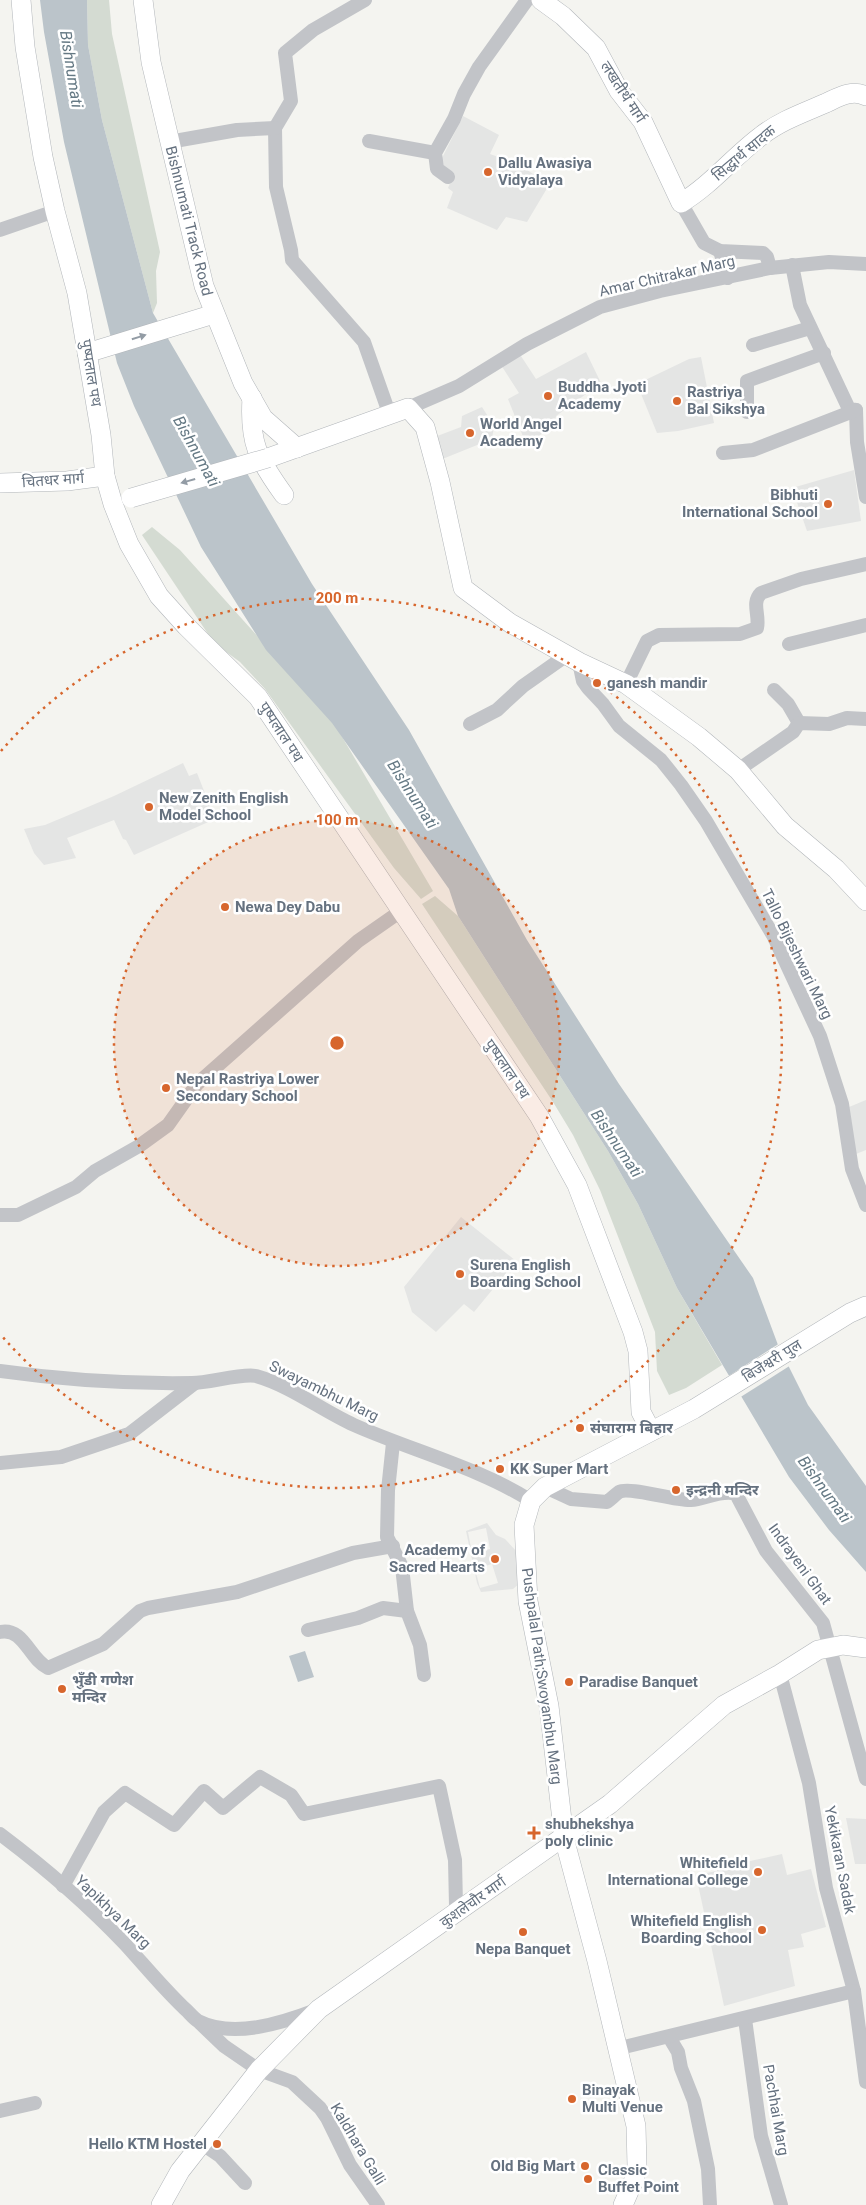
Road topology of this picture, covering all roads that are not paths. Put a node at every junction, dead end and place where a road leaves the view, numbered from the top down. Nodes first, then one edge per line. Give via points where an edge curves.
1 (21, 0) edge
2 (143, 0) edge
3 (365, 0) edge
4 (527, 0) edge
5 (541, 0) edge
6 (866, 96) edge
7 (275, 128) junction
8 (169, 142) junction
9 (369, 142) dead end
10 (435, 153) junction
11 (448, 177) dead end
12 (680, 203) junction
13 (55, 211) junction
14 (0, 230) edge
15 (720, 251) junction
16 (866, 264) edge
17 (792, 265) junction
18 (770, 268) junction
19 (728, 278) junction
20 (214, 314) junction
21 (810, 328) junction
22 (753, 345) dead end
23 (92, 352) junction
24 (824, 353) junction
25 (252, 398) junction
26 (408, 408) junction
27 (856, 410) junction
28 (748, 412) dead end
29 (297, 448) junction
30 (723, 454) dead end
31 (105, 476) junction
32 (0, 483) edge
33 (284, 495) dead end
34 (866, 496) edge
35 (113, 504) junction
36 (866, 564) edge
37 (866, 626) edge
38 (788, 644) dead end
39 (573, 659) junction
40 (626, 684) junction
41 (774, 690) dead end
42 (866, 719) edge
43 (799, 723) junction
44 (470, 724) dead end
45 (738, 770) junction
46 (866, 901) edge
47 (401, 911) junction
48 (866, 1205) edge
49 (0, 1215) edge
50 (858, 1310) edge
51 (0, 1371) edge
52 (195, 1383) junction
53 (650, 1431) junction
54 (392, 1443) junction
55 (0, 1463) edge
56 (545, 1487) junction
57 (531, 1501) junction
58 (393, 1546) junction
59 (407, 1611) junction
60 (308, 1630) dead end
61 (0, 1632) edge
62 (829, 1647) junction
63 (866, 1648) edge
64 (780, 1674) junction
65 (424, 1675) dead end
66 (866, 1779) edge
67 (0, 1834) edge
68 (564, 1838) junction
69 (63, 1886) junction
70 (459, 1912) junction
71 (858, 1998) edge
72 (320, 2009) junction
73 (745, 2019) junction
74 (198, 2021) junction
75 (669, 2037) junction
76 (616, 2049) junction
77 (259, 2070) junction
78 (866, 2082) edge
79 (35, 2103) dead end
80 (0, 2111) edge
81 (201, 2143) junction
82 (245, 2183) dead end
83 (161, 2205) edge
84 (378, 2205) edge
85 (623, 2205) edge
86 (710, 2205) edge
87 (781, 2205) edge

1 - 13 main road, पुष्पलाल पथ via 25,46
2 - 8 main road, Bishnumati Track Road via 151,62
3 - 7 street via 313,30 285,52 291,101
4 - 10 street via 479,68
5 - 12 main road, लखतीर्थ मार्ग via 596,48 619,91 651,136
6 - 12 main road, सिद्धार्थ सादक via 853,93 841,96 778,124 704,187
7 - 8 street via 237,130
7 - 26 street via 276,187 292,260 364,342 388,410
8 - 20 main road, Bishnumati Track Road via 196,259
9 - 10 street
10 - 11 street via 437,169
12 - 15 street via 704,243
13 - 14 street
13 - 23 main road, पुष्पलाल पथ
15 - 18 street via 762,253 767,257
15 - 19 street
16 - 17 street, Amar Chitrakar Marg
17 - 18 street, Amar Chitrakar Marg
17 - 21 street via 800,305
18 - 19 street, Amar Chitrakar Marg
19 - 26 street, Amar Chitrakar Marg via 600,307 527,344 459,386
23 -> 20 main road
20 - 25 main road, Bishnumati Track Road
21 - 22 street
21 - 24 street
23 - 31 main road, पुष्पलाल पथ
24 - 27 street via 849,410
24 - 28 street via 747,381
25 - 29 main road, Bishnumati Track Road via 263,418
25 - 33 main road via 250,423 254,441 263,466
26 - 29 main road
26 - 39 main road via 424,427 464,588 510,623
27 - 30 street via 753,450
27 - 34 street via 857,442
29 -> 35 main road, bridge
31 - 32 main road, चितधर मार्ग
31 - 35 main road, पुष्पलाल पथ
35 - 47 main road, पुष्पलाल पथ via 128,544 159,596 258,697
36 - 40 street via 761,593 756,603 758,624 752,630 740,634 652,637
37 - 38 street
39 - 40 main road
39 - 44 street via 523,686 497,710
39 - 48 street, Tallo Bijeshwari Marg via 585,684 619,726 661,760 682,785 774,937 820,1036 842,1104 852,1169
40 - 45 main road
41 - 43 street via 788,704
42 - 43 street via 848,718 829,724
43 - 45 street via 792,732
45 - 46 main road via 785,826 836,869
47 - 49 street via 358,941 197,1084 168,1125 95,1171 76,1187 18,1215
47 - 53 main road, पुष्पलाल पथ via 539,1116 576,1185 633,1332 638,1351 642,1412
50 - 53 main road, बिजेश्वरी पुल via 694,1409
51 - 52 street, Swayambhu Marg via 36,1377
52 - 54 street, Swayambhu Marg via 254,1376
52 - 55 street via 129,1434 61,1456
53 - 56 main road, बिजेश्वरी पुल
54 - 57 street, Swayambhu Marg via 516,1491
54 - 58 street via 387,1537
56 - 57 main road, बिजेश्वरी पुल
56 - 62 street, Indrayeni Ghat via 571,1499 607,1502 620,1491 630,1490 678,1500 730,1492 736,1494 766,1551 823,1623
57 - 68 main road, Pushpalal Path;Swoyanbhu Marg via 524,1525 528,1601 549,1706
58 - 59 street via 402,1567
58 - 61 street via 353,1553 237,1592 148,1608 94,1649 48,1668 40,1664 16,1634
59 - 60 street via 383,1608 358,1618
59 - 65 street via 420,1646
62 - 63 main road
62 - 64 main road, कुशलेचौर मार्ग via 818,1650
62 - 66 street
64 - 68 main road, कुशलेचौर मार्ग via 724,1705 643,1778
64 - 71 street, Yekikaran Sadak via 809,1783 826,1888
67 - 69 street, Yapikhya Marg
68 - 70 main road, कुशलेचौर मार्ग
68 - 76 main road, Pushpalal Path;Swoyanbhu Marg via 597,1961
69 - 70 street via 104,1812 125,1793 174,1825 204,1791 224,1808 260,1777 291,1795 304,1814 439,1786 455,1860 456,1906
69 - 74 street, Yapikhya Marg via 124,1943
70 - 72 main road, कुशलेचौर मार्ग
71 - 73 street
71 - 78 street, Yekikaran Sadak
72 - 74 street, Yapikhya Marg via 250,2028 221,2028
72 - 77 main road, कुशलेचौर मार्ग
73 - 75 street
73 - 87 street, Pachhai Marg via 761,2136
74 - 77 street, Yapikhya Marg via 224,2046
75 - 76 street
75 - 86 street via 678,2052 694,2101 708,2169
76 - 85 main road, Pushpalal Path;Swoyanbhu Marg via 636,2126 637,2142 634,2180
77 - 81 main road, कुशलेचौर मार्ग
77 - 84 street, Kaldhara Galli via 292,2082 320,2108 350,2165
79 - 80 street
81 - 82 street via 220,2156
81 - 83 main road, कुशलेचौर मार्ग

